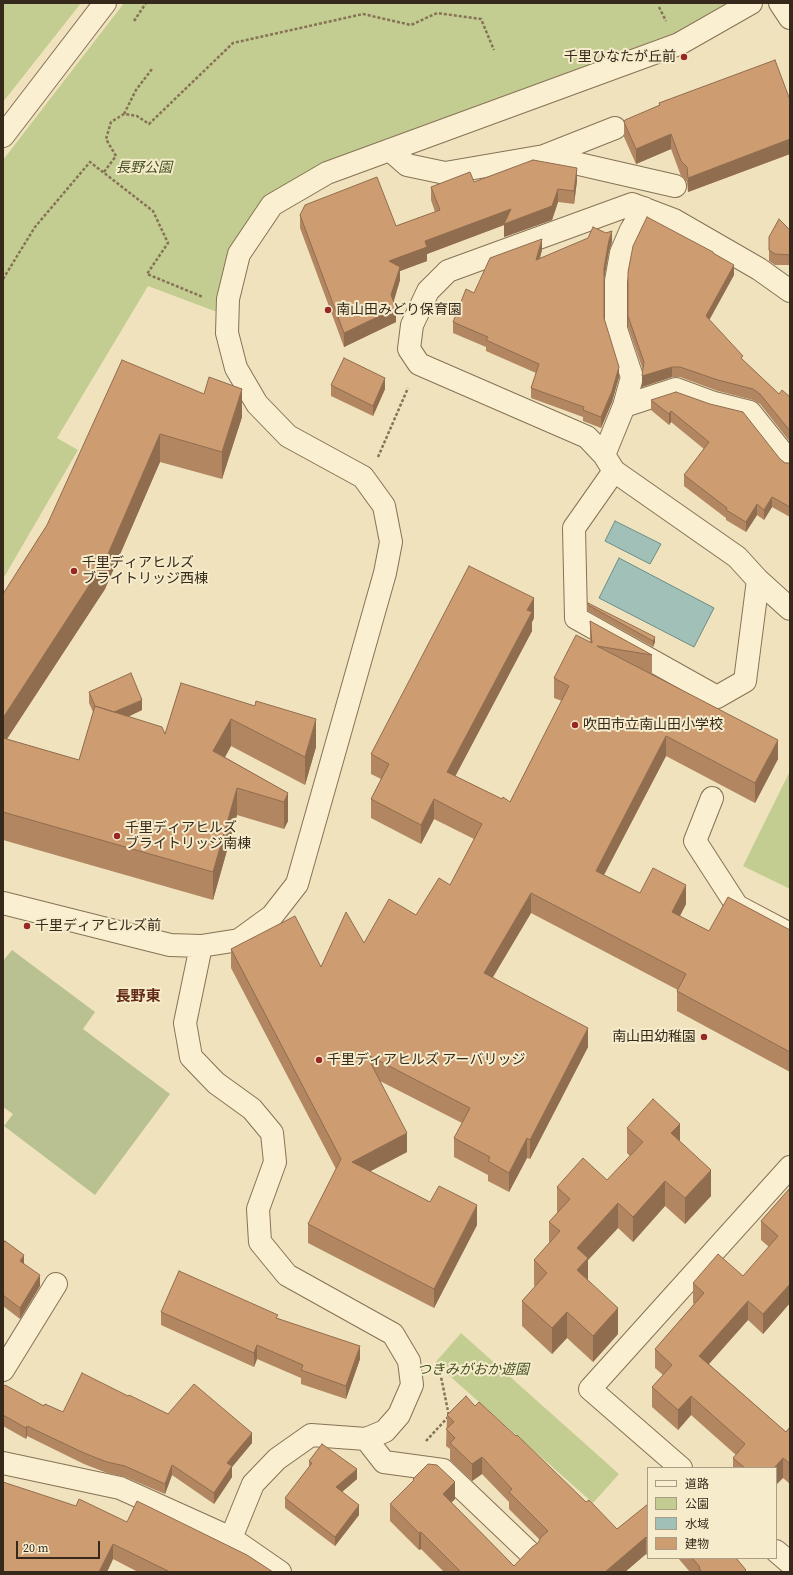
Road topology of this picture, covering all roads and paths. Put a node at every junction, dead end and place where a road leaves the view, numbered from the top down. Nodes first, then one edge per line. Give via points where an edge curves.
1 (105, 3) edge
2 (146, 3) edge
3 (751, 3) edge
4 (780, 3) edge
5 (790, 18) edge
6 (134, 21) dead end
7 (494, 50) dead end
8 (152, 69) dead end
9 (124, 114) junction
10 (615, 128) dead end
11 (3, 136) edge
12 (390, 150) junction
13 (544, 156) junction
14 (104, 172) junction
15 (675, 186) dead end
16 (644, 208) junction
17 (3, 279) edge
18 (790, 291) edge
19 (204, 298) dead end
20 (419, 364) junction
21 (624, 406) junction
22 (378, 458) dead end
23 (790, 462) edge
24 (609, 463) junction
25 (758, 580) junction
26 (790, 609) edge
27 (712, 798) dead end
28 (3, 903) edge
29 (790, 934) edge
30 (201, 946) junction
31 (790, 1167) edge
32 (56, 1284) dead end
33 (439, 1367) dead end
34 (3, 1370) edge
35 (366, 1439) junction
36 (424, 1443) dead end
37 (3, 1463) edge
38 (680, 1467) edge
39 (231, 1538) junction
40 (529, 1552) edge
41 (777, 1552) edge
42 (790, 1563) edge
43 (280, 1572) edge

1 - 11 street
2 - 6 path
3 - 12 street via 679,44
4 - 5 street
7 - 9 path via 481,19 437,13 412,25 363,14 233,43 149,124 137,116
8 - 9 path via 136,90
9 - 14 path via 111,122 106,139 116,156
10 - 13 street
12 - 13 street via 407,165 445,173
12 - 30 street via 327,173 272,204 239,254 228,299 227,334 236,368 257,404 288,436 363,477 384,506 391,542 383,580 296,884 272,916 239,940
13 - 15 street
14 - 17 path via 90,162 35,227
14 - 19 path via 153,211 168,243 147,274
16 - 18 street via 681,224 759,269
16 - 20 street via 632,204 448,271 428,290 412,325 409,349
16 - 21 street via 621,253 616,281 616,329 632,377
20 - 22 path
20 - 24 street via 587,437
21 - 23 street via 676,389 714,403 750,412
21 - 24 street
24 - 25 street via 737,556
24 - 25 street via 574,528 576,618 717,697 745,681
25 - 26 street
27 - 29 street via 695,841 737,906
28 - 30 street via 170,945
30 - 35 street via 185,1023 191,1058 216,1083 252,1109 272,1133 275,1162 258,1209 260,1242 287,1275 393,1334 409,1361 412,1386 399,1415 385,1431
31 - 38 street via 590,1389
32 - 34 street
33 - 36 path via 449,1416
35 - 39 street via 311,1436 277,1458 253,1484
35 - 40 street via 384,1462 443,1470
37 - 39 street via 120,1488
39 - 43 street
41 - 42 street

